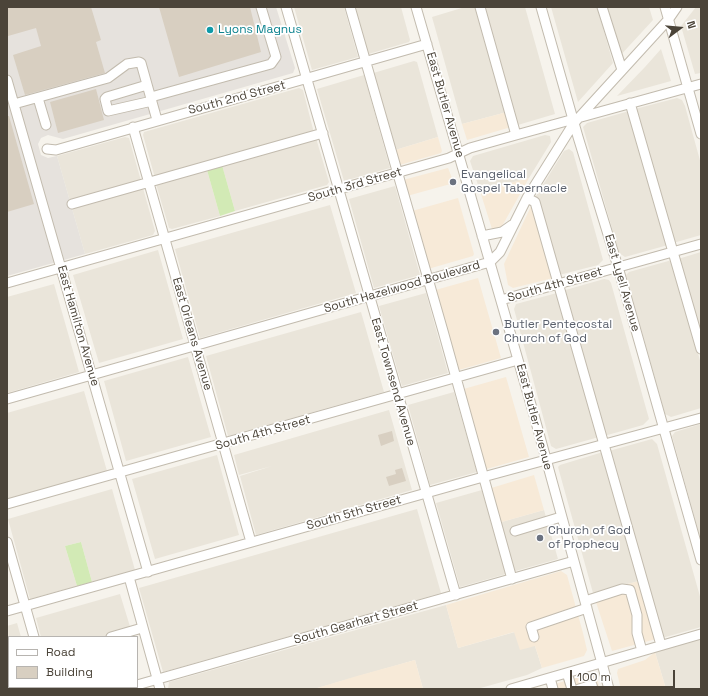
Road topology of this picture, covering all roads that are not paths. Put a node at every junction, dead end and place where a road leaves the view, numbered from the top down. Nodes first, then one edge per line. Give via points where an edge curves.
1 (261, 7) edge
2 (286, 7) edge
3 (350, 7) edge
4 (416, 7) edge
5 (480, 7) edge
6 (541, 7) edge
7 (602, 7) edge
8 (664, 7) edge
9 (677, 7) edge
10 (668, 20) junction
11 (427, 44) junction
12 (365, 62) junction
13 (622, 70) junction
14 (307, 79) junction
15 (7, 80) edge
16 (701, 84) edge
17 (147, 85) junction
18 (687, 88) junction
19 (38, 98) junction
20 (151, 99) junction
21 (630, 103) junction
22 (14, 104) junction
23 (157, 120) junction
24 (575, 120) junction
25 (46, 125) dead end
26 (133, 126) junction
27 (323, 133) junction
28 (701, 134) edge
29 (516, 135) junction
30 (47, 149) dead end
31 (459, 153) junction
32 (397, 173) junction
33 (149, 182) junction
34 (338, 189) junction
35 (527, 198) junction
36 (72, 204) dead end
37 (513, 225) junction
38 (482, 236) junction
39 (165, 239) junction
40 (701, 244) edge
41 (673, 252) junction
42 (490, 262) junction
43 (618, 267) junction
44 (62, 268) junction
45 (428, 279) junction
46 (7, 283) edge
47 (558, 284) junction
48 (369, 296) junction
49 (501, 300) junction
50 (195, 346) junction
51 (701, 349) edge
52 (518, 360) junction
53 (92, 375) junction
54 (456, 378) junction
55 (397, 394) junction
56 (7, 399) edge
57 (701, 418) edge
58 (662, 428) junction
59 (223, 444) junction
60 (604, 444) junction
61 (545, 459) junction
62 (120, 473) junction
63 (483, 477) junction
64 (425, 493) junction
65 (7, 504) edge
66 (561, 517) junction
67 (515, 531) dead end
68 (7, 542) edge
69 (251, 542) junction
70 (701, 560) edge
71 (574, 561) junction
72 (148, 572) junction
73 (128, 577) junction
74 (512, 579) junction
75 (456, 595) junction
76 (586, 604) junction
77 (25, 606) junction
78 (7, 611) edge
79 (142, 628) junction
80 (701, 634) edge
81 (34, 636) edge
82 (114, 636) edge
83 (534, 637) dead end
84 (661, 645) junction
85 (642, 651) junction
86 (602, 662) junction
87 (567, 673) junction
88 (550, 678) junction
89 (158, 679) junction
90 (138, 685) edge
91 (160, 689) edge
92 (511, 689) edge
93 (553, 689) edge
94 (572, 689) edge
95 (579, 689) edge
96 (594, 689) edge
97 (609, 689) edge

1 - 20 street via 276,57 272,64
2 - 14 street, East Townsend Avenue
3 - 12 street
4 - 11 street, East Butler Avenue
5 - 29 street
6 - 24 street, East Lyell Avenue
7 - 13 street
8 - 10 street
9 - 10 street, South Hazelwood Boulevard
10 - 13 street, South Hazelwood Boulevard
10 - 18 street
11 - 12 street, South 2nd Street
11 - 31 street, East Butler Avenue
12 - 14 street, South 2nd Street
12 - 32 street
13 - 24 street, South Hazelwood Boulevard
14 - 23 street, South 2nd Street
14 - 27 street, East Townsend Avenue
15 - 22 street, East Hamilton Avenue
16 - 18 street, South 3rd Street
17 - 19 street via 139,62 127,64 108,78
17 - 20 street
17 - 20 street via 107,97 105,99 108,111
18 - 21 street, South 3rd Street
18 - 28 street
19 - 22 street
19 - 25 street
20 - 23 street
21 - 24 street, South 3rd Street
21 - 41 street
22 - 44 street, East Hamilton Avenue
23 - 26 street, South 2nd Street
24 - 29 street, South 3rd Street
24 - 35 street, South Hazelwood Boulevard
24 - 43 street, East Lyell Avenue
26 - 30 street, South 2nd Street via 56,150
26 - 33 street, East Orleans Avenue
27 - 33 street
27 - 34 street, East Townsend Avenue
29 - 31 street, South 3rd Street
31 - 32 street, South 3rd Street
31 - 38 street, East Butler Avenue
32 - 34 street, South 3rd Street
32 - 45 street
33 - 36 street
33 - 39 street, East Orleans Avenue
34 - 39 street, South 3rd Street
34 - 48 street, East Townsend Avenue
35 - 37 street, South Hazelwood Boulevard
35 - 47 street via 535,202
37 - 38 street via 502,232
37 - 42 street, South Hazelwood Boulevard via 500,252
38 - 42 street, East Butler Avenue
39 - 44 street, South 3rd Street
39 - 50 street, East Orleans Avenue
40 - 41 street, South 4th Street
41 - 43 street, South 4th Street
41 - 51 street
42 - 45 street, South Hazelwood Boulevard
42 - 49 street, East Butler Avenue
43 - 47 street, South 4th Street
43 - 58 street, East Lyell Avenue
44 - 46 street, South 3rd Street
44 - 53 street, East Hamilton Avenue
45 - 48 street, South Hazelwood Boulevard
45 - 54 street
47 - 49 street, South 4th Street
47 - 60 street
48 - 50 street, South Hazelwood Boulevard
48 - 55 street, East Townsend Avenue
49 - 52 street, East Butler Avenue
50 - 53 street, South Hazelwood Boulevard
50 - 59 street, East Orleans Avenue
52 - 54 street, South 4th Street
52 - 61 street, East Butler Avenue
53 - 56 street, South Hazelwood Boulevard
53 - 62 street, East Hamilton Avenue
54 - 55 street, South 4th Street
54 - 63 street
55 - 59 street, South 4th Street
55 - 64 street, East Townsend Avenue
57 - 58 street, South 5th Street
58 - 60 street, South 5th Street
58 - 70 street, East Lyell Avenue
59 - 62 street, South 4th Street
59 - 69 street, East Orleans Avenue
60 - 61 street, South 5th Street
60 - 84 street
61 - 63 street, South 5th Street
61 - 66 street, East Butler Avenue
62 - 65 street, South 4th Street
62 - 72 street, East Hamilton Avenue
63 - 64 street, South 5th Street
63 - 74 street
64 - 69 street, South 5th Street
64 - 75 street, East Townsend Avenue
66 - 67 street
66 - 71 street, East Butler Avenue
68 - 77 street
69 - 72 street, South 5th Street
71 - 74 street, South Gearhart Street
71 - 76 street, East Butler Avenue
72 - 73 street, South 5th Street
73 - 77 street, South 5th Street
73 - 79 street
74 - 75 street, South Gearhart Street
75 - 89 street, South Gearhart Street
76 - 83 street via 531,626
76 - 85 street via 622,589 630,590
76 - 86 street, East Butler Avenue
77 - 78 street, South 5th Street
77 - 81 street
79 - 82 street
79 - 89 street
80 - 84 street
84 - 85 street
85 - 86 street
86 - 87 street
86 - 97 street, East Butler Avenue
87 - 88 street
87 - 94 street
88 - 92 street
88 - 93 street
89 - 90 street, South Gearhart Street
89 - 91 street
95 - 96 street via 592,685

